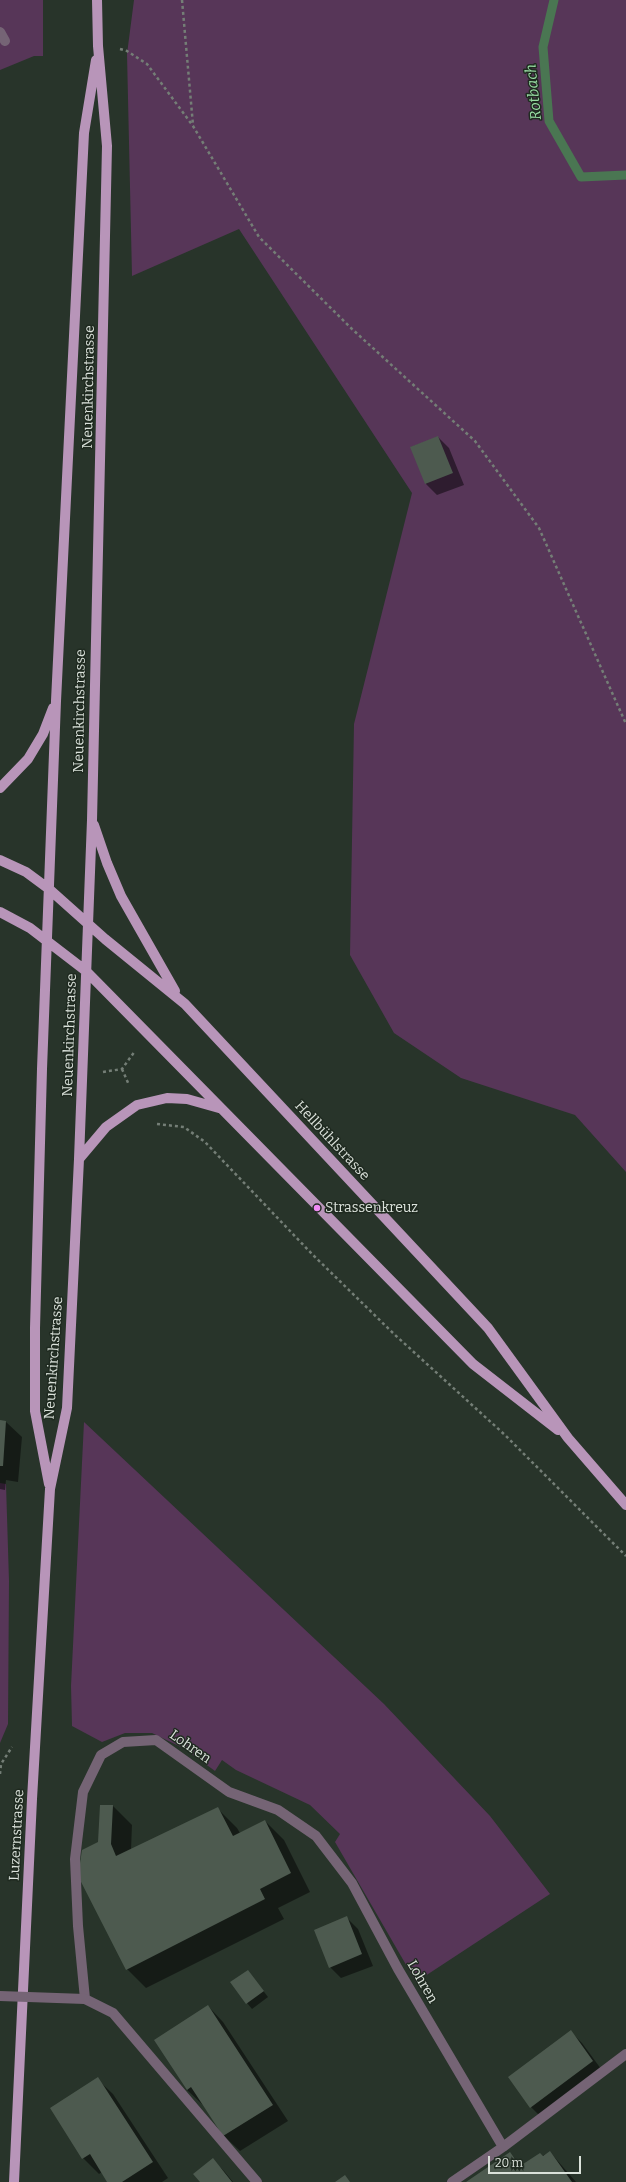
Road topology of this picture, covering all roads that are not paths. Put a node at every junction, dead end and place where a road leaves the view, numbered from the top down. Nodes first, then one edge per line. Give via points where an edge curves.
1 (96, 0) edge
2 (0, 32) edge
3 (5, 41) dead end
4 (98, 46) junction
5 (56, 701) junction
6 (0, 788) edge
7 (92, 820) junction
8 (0, 860) edge
9 (49, 889) junction
10 (0, 912) edge
11 (87, 923) junction
12 (48, 940) junction
13 (86, 971) junction
14 (177, 995) junction
15 (221, 1109) junction
16 (79, 1159) junction
17 (568, 1438) junction
18 (50, 1489) junction
19 (626, 1505) edge
20 (0, 1996) edge
21 (85, 1999) junction
22 (626, 2054) edge
23 (503, 2147) junction
24 (14, 2182) edge
25 (257, 2182) edge
26 (452, 2182) edge

1 - 4 main road, Neuenkirchstrasse
2 - 3 street
4 - 5 main road, Neuenkirchstrasse via 84,133
4 - 7 main road, Neuenkirchstrasse via 107,146
5 - 6 main road via 43,734 28,759
5 - 9 main road, Neuenkirchstrasse
7 - 11 main road, Neuenkirchstrasse
7 - 14 main road via 121,896
8 - 9 main road, Hellbühlstrasse via 26,872
9 - 11 main road, Hellbühlstrasse
9 - 12 main road, Neuenkirchstrasse
10 - 12 main road, Hellbühlstrasse
11 - 13 main road, Neuenkirchstrasse
11 - 14 main road, Hellbühlstrasse
12 - 13 main road, Hellbühlstrasse
12 - 18 main road, Neuenkirchstrasse via 35,1336 35,1411
13 - 15 main road, Hellbühlstrasse
13 - 16 main road, Neuenkirchstrasse
14 - 17 main road, Hellbühlstrasse via 488,1328
15 - 16 main road via 187,1099 167,1098 137,1105 106,1126
15 - 17 main road, Hellbühlstrasse via 473,1364
16 - 18 main road, Neuenkirchstrasse via 67,1408
17 - 19 main road, Hellbühlstrasse
18 - 24 main road, Luzernstrasse
20 - 21 street, bridge
21 - 23 street, Lohren via 75,1859 83,1792 101,1755 123,1742 156,1740 229,1792 278,1810 316,1836 352,1883 398,1970
21 - 25 street via 113,2014
22 - 23 street
23 - 26 street

